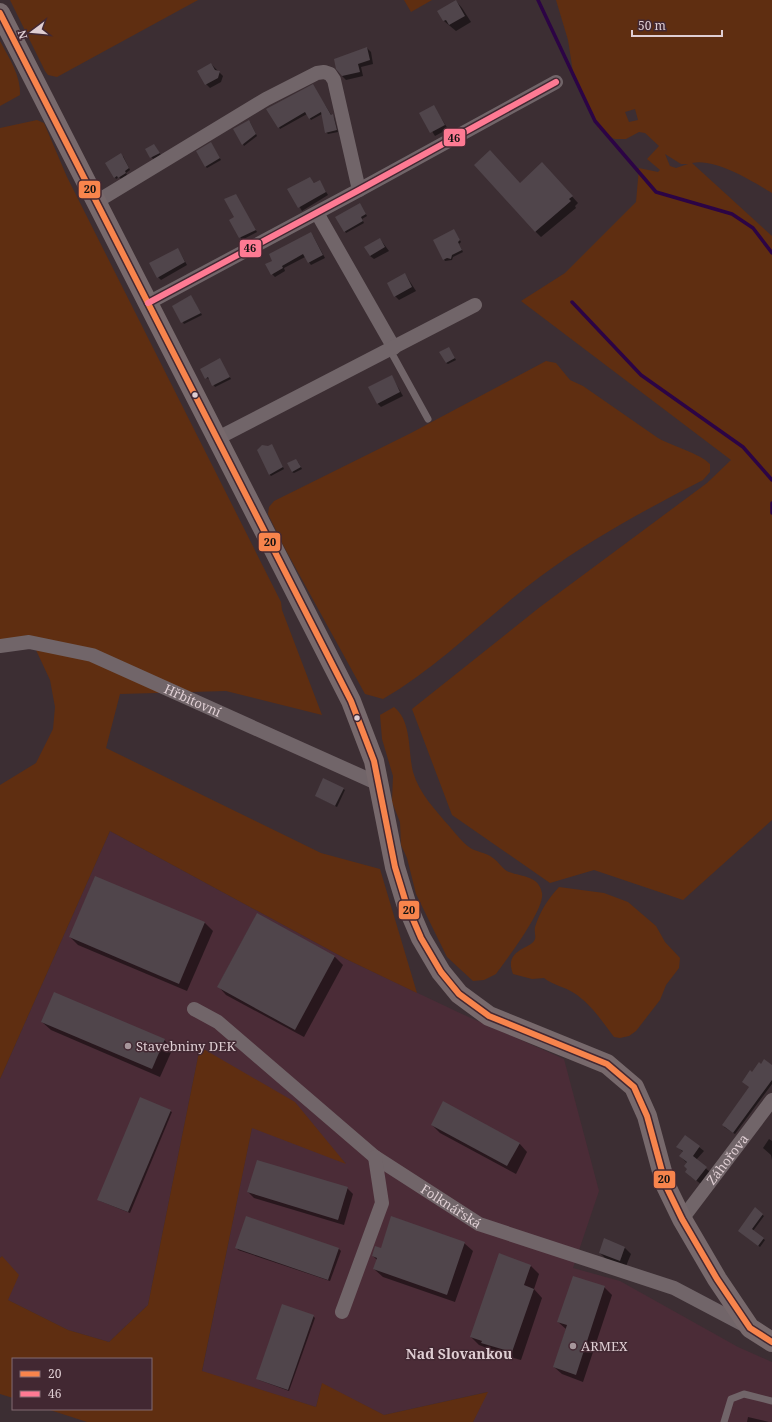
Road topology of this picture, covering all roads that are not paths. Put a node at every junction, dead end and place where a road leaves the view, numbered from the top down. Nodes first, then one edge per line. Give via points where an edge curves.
1 (0, 13) edge
2 (556, 82) dead end
3 (359, 190) junction
4 (96, 202) junction
5 (317, 213) junction
6 (148, 303) junction
7 (475, 306) dead end
8 (392, 349) junction
9 (428, 419) dead end
10 (216, 439) junction
11 (0, 646) edge
12 (379, 784) junction
13 (194, 1009) dead end
14 (772, 1100) edge
15 (375, 1157) junction
16 (682, 1219) junction
17 (342, 1312) dead end
18 (750, 1328) junction
19 (772, 1342) edge
20 (772, 1401) edge
21 (724, 1422) edge

1 - 4 street, Folknářská
2 - 3 street
3 - 4 street via 334,80 330,74 320,72 266,99
3 - 5 street
4 - 6 street, Folknářská
5 - 6 street
5 - 8 street
6 - 10 street, Folknářská
7 - 8 street
8 - 9 lane
8 - 10 street
10 - 12 street, Folknářská via 351,701 367,739
11 - 12 street, Hřbitovní via 29,642 92,655
12 - 16 street, Folknářská via 400,885 421,938 441,972 459,994 489,1016 607,1064 634,1087 647,1116 666,1186
13 - 15 street, Folknářská via 218,1022
14 - 16 street, Záhořova
15 - 17 street via 382,1203
15 - 18 street, Folknářská via 479,1224 674,1288
16 - 18 street, Folknářská via 717,1279
18 - 19 street, Folknářská
20 - 21 lane via 744,1394 731,1399

